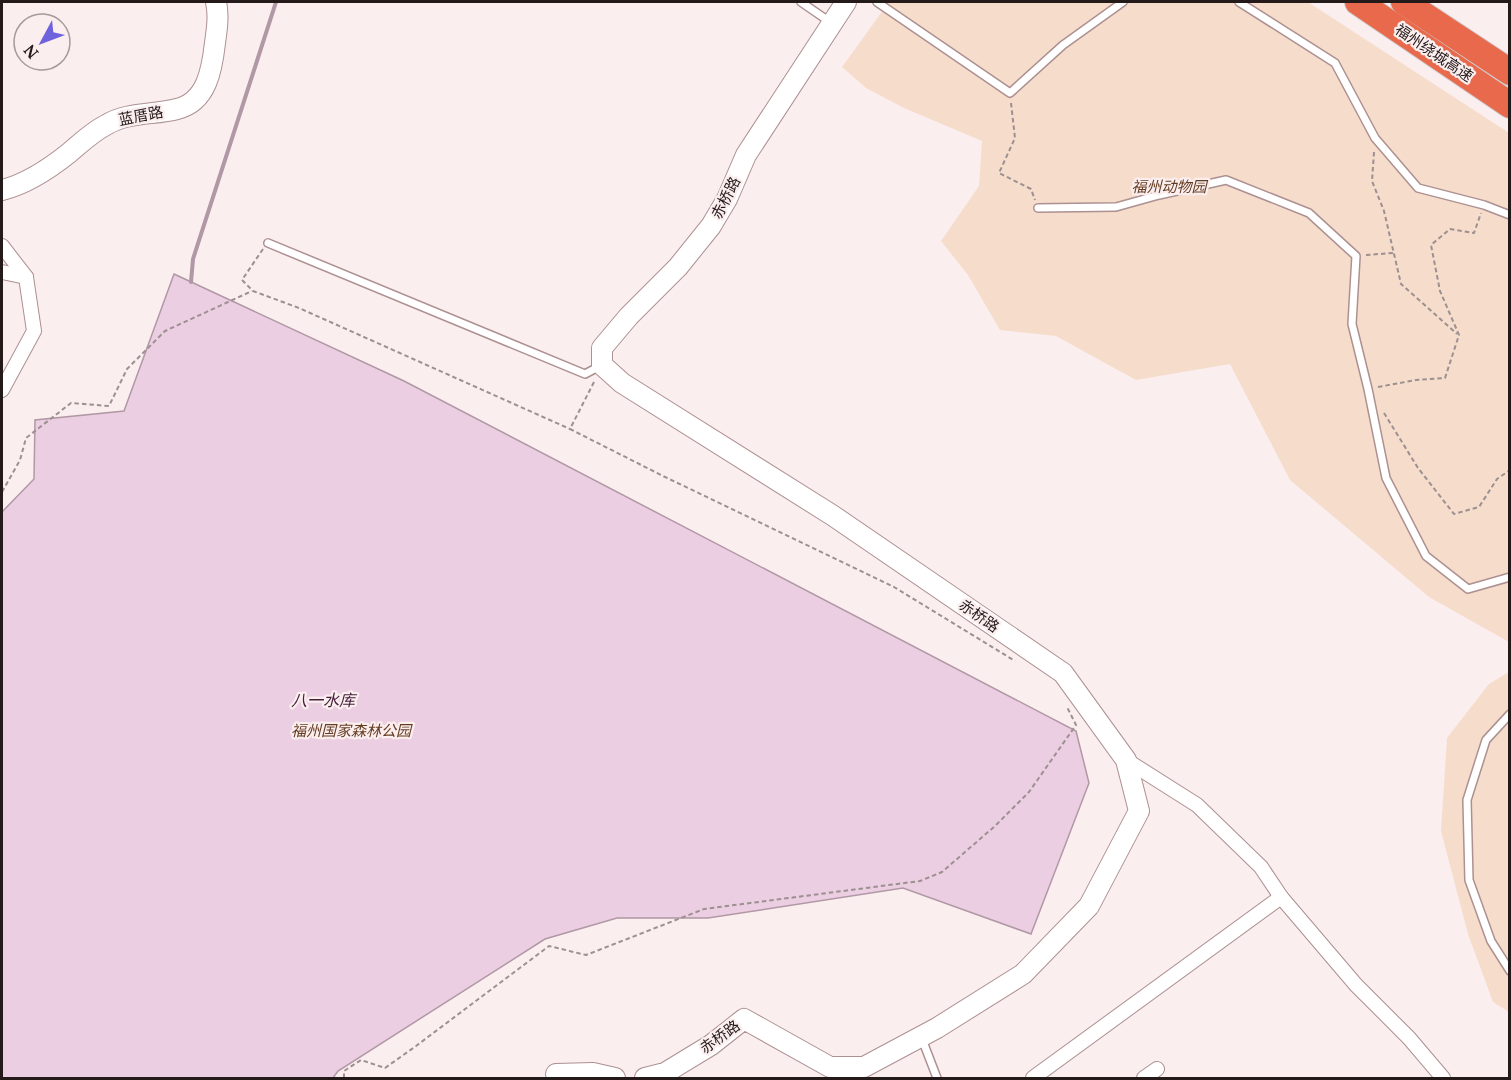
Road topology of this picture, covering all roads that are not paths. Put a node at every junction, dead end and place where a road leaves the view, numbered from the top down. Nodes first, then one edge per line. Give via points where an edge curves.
1 (216, 2) edge
2 (801, 2) edge
3 (846, 2) edge
4 (877, 2) edge
5 (1123, 2) edge
6 (1239, 2) edge
7 (1358, 2) edge
8 (1404, 2) edge
9 (832, 23) junction
10 (1509, 72) edge
11 (1509, 105) edge
12 (2, 189) edge
13 (1038, 208) road end
14 (1508, 216) edge
15 (268, 243) road end
16 (2, 246) edge
17 (2, 272) edge
18 (26, 277) junction
19 (602, 365) junction
20 (2, 390) edge
21 (1509, 577) edge
22 (1509, 714) edge
23 (1126, 760) junction
24 (1281, 897) junction
25 (1509, 971) edge
26 (921, 1036) junction
27 (1157, 1069) dead end
28 (552, 1076) edge
29 (615, 1078) edge
30 (645, 1078) edge
31 (937, 1078) edge
32 (1034, 1078) edge
33 (1144, 1078) edge
34 (1443, 1078) edge

1 - 12 street, 蓝厝路 via 218,25 211,69 201,93 193,101 177,109 108,123 45,170 16,187
2 - 9 lane
3 - 9 street, 赤桥路
4 - 5 lane via 1010,93 1063,45
6 - 14 lane via 1335,63 1375,138 1418,188 1484,205
7 - 11 highway, 福州绕城高速
8 - 10 highway, 福州绕城高速
9 - 19 street, 赤桥路 via 746,155 711,226 602,348
13 - 21 lane via 1116,207 1226,180 1309,213 1356,256 1352,324 1386,478 1426,555 1468,588
15 - 19 lane via 585,374
16 - 18 street
17 - 18 street
18 - 20 street via 34,331
19 - 23 street, 赤桥路 via 622,383 832,515 1063,673
22 - 25 lane via 1486,740 1467,800 1469,880 1491,940
23 - 24 street via 1197,805 1262,867
23 - 26 street, 赤桥路 via 1139,811 1089,906 1023,974
24 - 32 street
24 - 34 street
26 - 30 street, 赤桥路 via 864,1067 830,1067 744,1019 665,1073
26 - 31 lane
27 - 33 street
28 - 29 street via 593,1073

